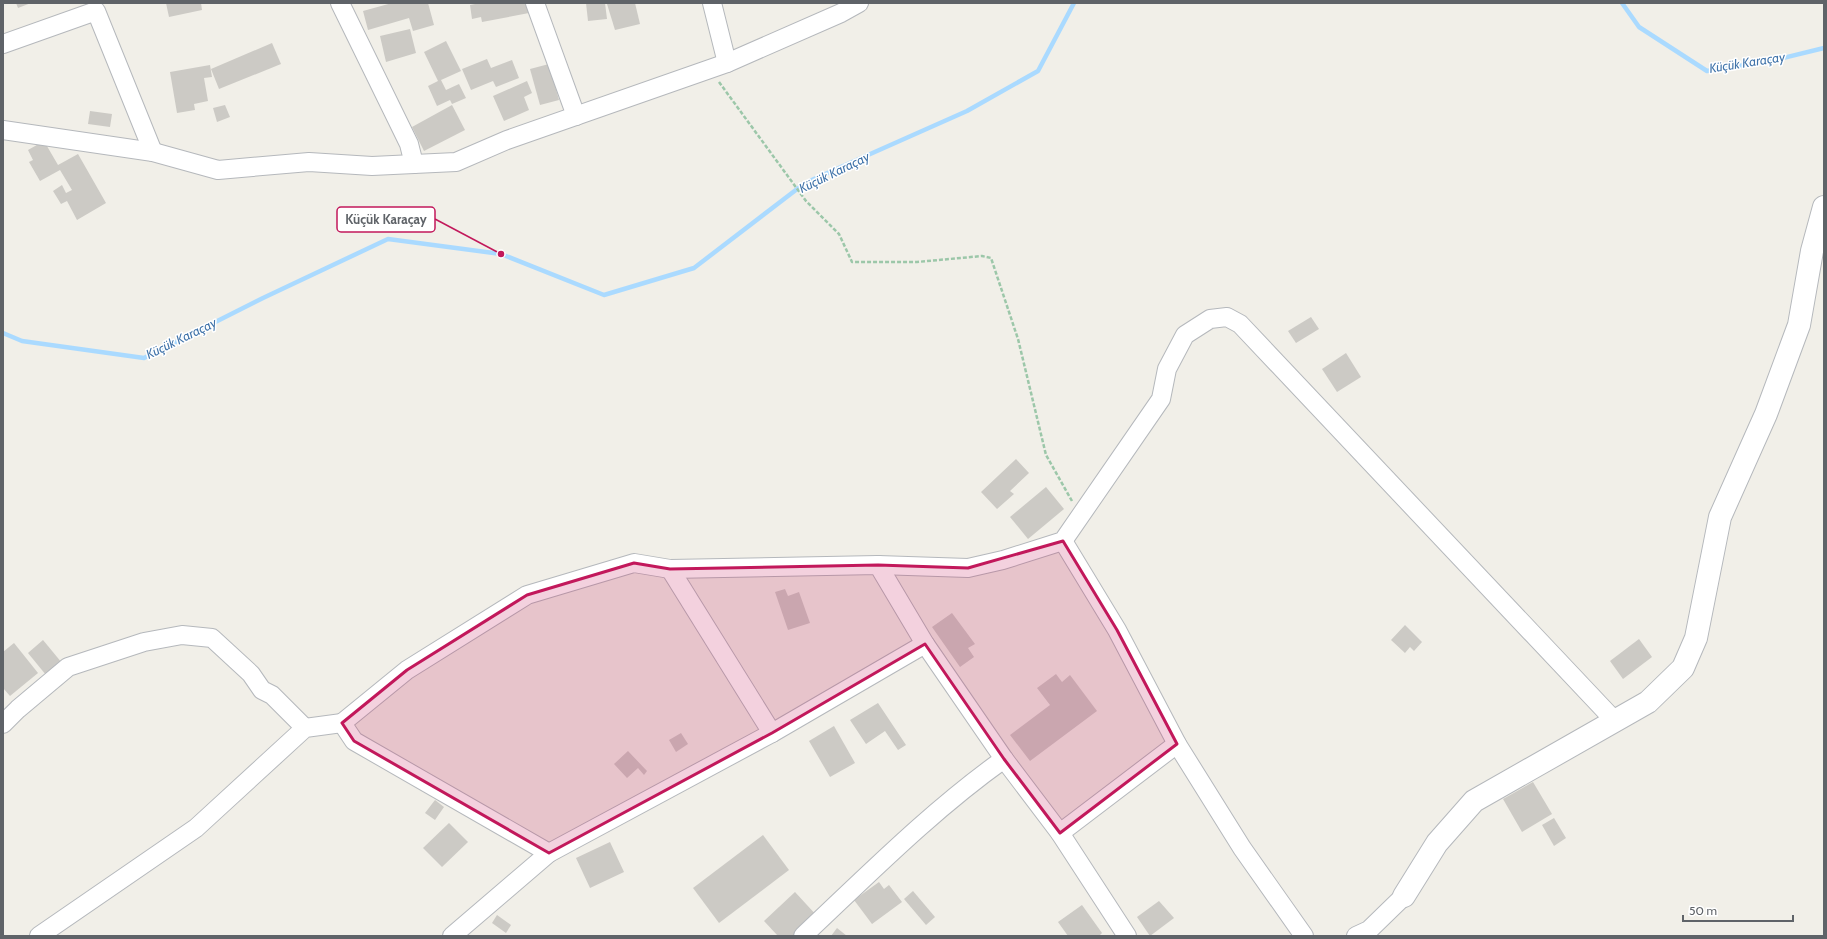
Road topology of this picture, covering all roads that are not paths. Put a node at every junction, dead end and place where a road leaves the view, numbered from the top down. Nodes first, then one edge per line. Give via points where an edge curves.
1 (535, 3) edge
2 (712, 3) edge
3 (859, 3) edge
4 (347, 5) edge
5 (101, 7) edge
6 (3, 44) edge
7 (727, 63) junction
8 (576, 116) junction
9 (3, 130) edge
10 (153, 152) junction
11 (414, 164) junction
12 (1824, 207) edge
13 (1063, 541) junction
14 (878, 565) junction
15 (670, 569) junction
16 (925, 644) junction
17 (1614, 720) junction
18 (342, 723) junction
19 (3, 724) edge
20 (305, 728) junction
21 (772, 733) junction
22 (1177, 744) junction
23 (1004, 760) junction
24 (1060, 833) junction
25 (549, 853) junction
26 (1404, 896) joint
27 (39, 936) edge
28 (452, 936) edge
29 (803, 936) edge
30 (1127, 936) edge
31 (1304, 936) edge
32 (1356, 936) edge

1 - 8 street
2 - 7 street
3 - 7 street
4 - 11 street via 409,144
5 - 6 street
5 - 10 street
7 - 8 street
8 - 11 street via 507,140 456,162
9 - 10 street
10 - 11 street via 218,170 309,162 372,166
12 - 17 street via 1812,251 1799,325 1766,414 1720,517 1696,638 1683,668 1648,702
13 - 14 street via 968,568
13 - 17 street via 1161,399 1167,370 1185,335 1210,319 1227,317 1240,324
13 - 22 street via 1117,630
14 - 15 street
14 - 16 street
15 - 18 street via 634,563 528,595 407,670
15 - 21 street
16 - 21 street
16 - 23 street
17 - 26 street via 1474,801 1437,844
18 - 20 street
18 - 25 street via 354,741
19 - 20 street via 68,667 144,642 182,635 212,638 251,674 262,690 272,695
20 - 27 street via 196,828
21 - 25 street
22 - 24 street
22 - 31 street via 1242,848
23 - 24 street
23 - 29 street via 979,777 907,837
24 - 30 street
25 - 28 street
26 - 32 street via 1369,930

